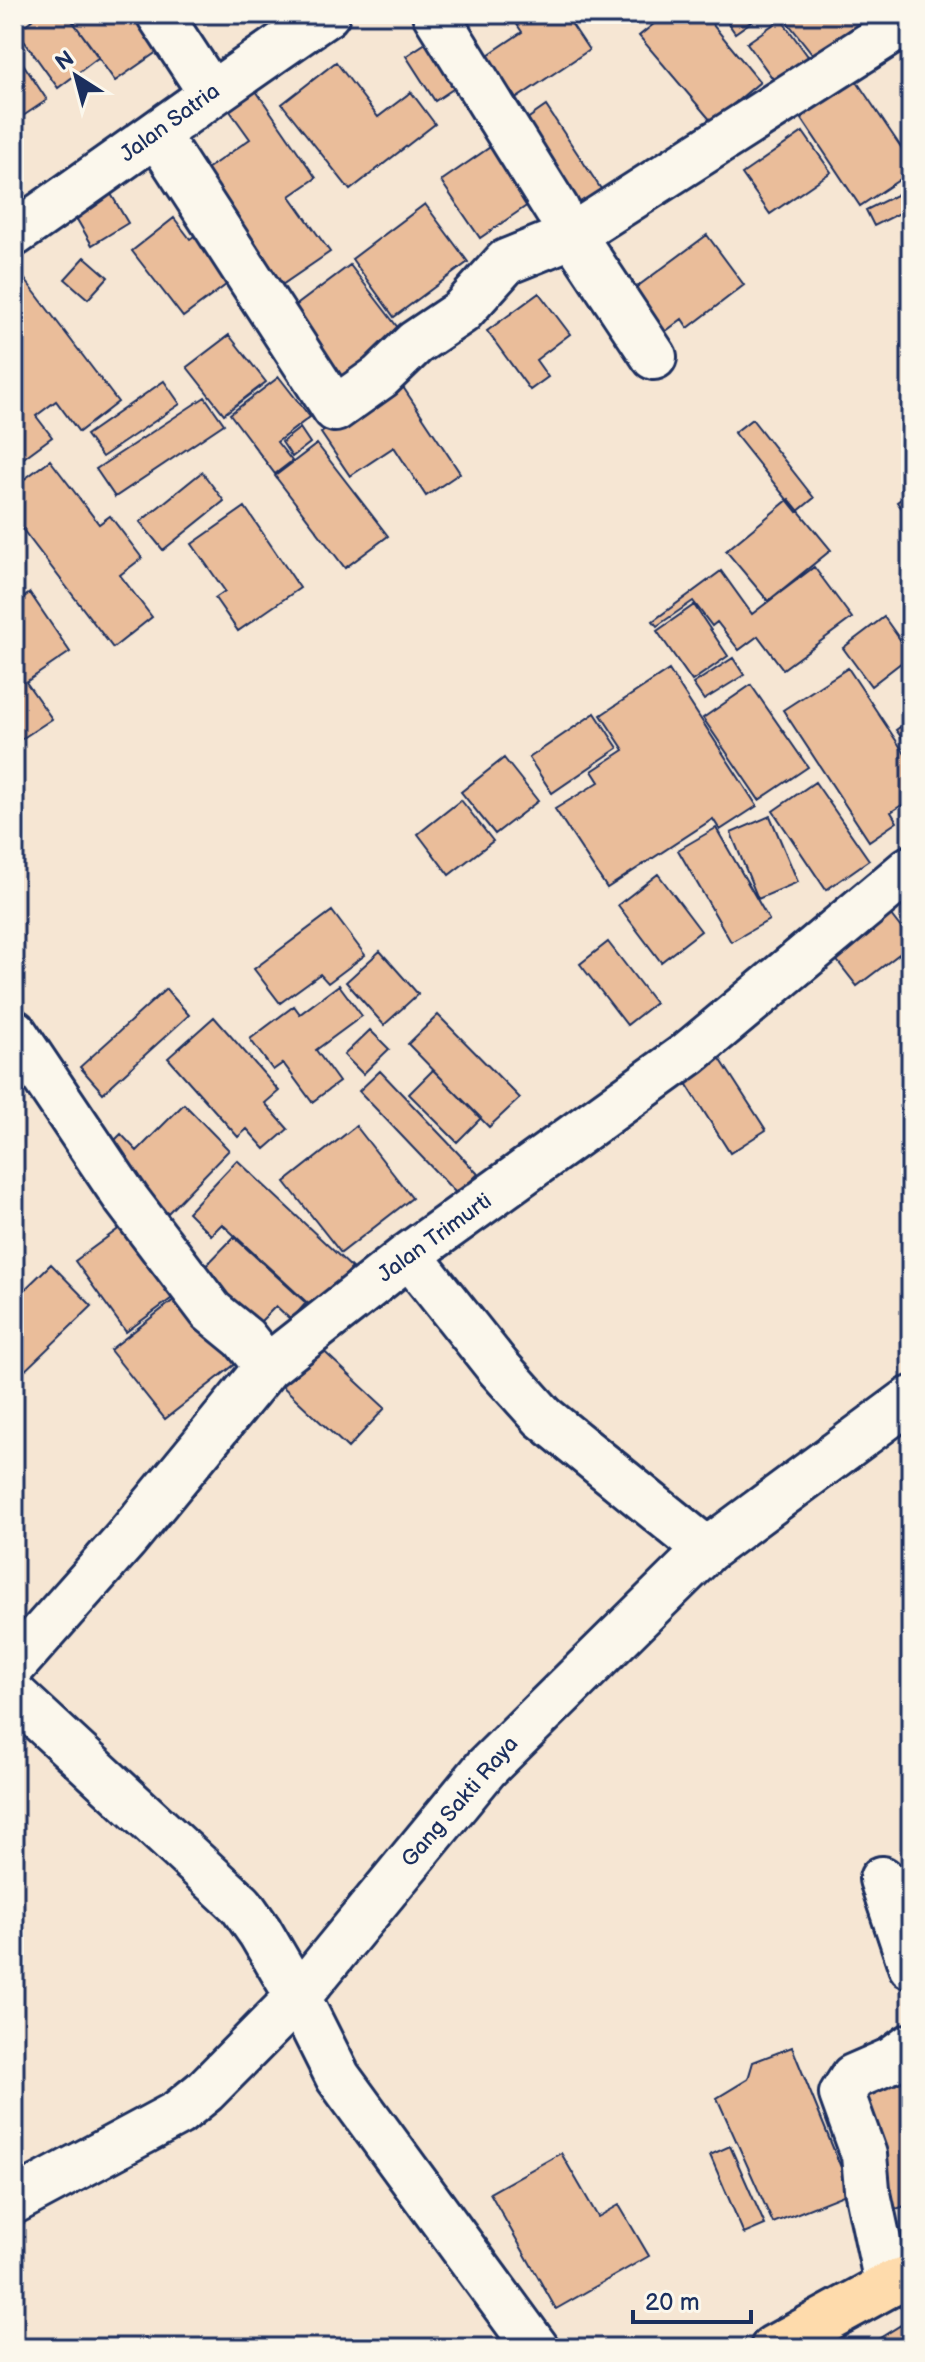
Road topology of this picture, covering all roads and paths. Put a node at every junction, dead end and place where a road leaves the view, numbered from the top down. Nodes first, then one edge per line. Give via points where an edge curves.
1 (159, 14) edge
2 (327, 14) edge
3 (435, 14) edge
4 (911, 19) edge
5 (211, 93) junction
6 (157, 135) junction
7 (565, 222) junction
8 (14, 234) edge
9 (654, 357) dead end
10 (911, 868) edge
11 (14, 1032) edge
12 (409, 1255) junction
13 (267, 1367) junction
14 (911, 1399) edge
15 (707, 1550) junction
16 (14, 1665) edge
17 (14, 1695) edge
18 (882, 1879) dead end
19 (911, 1966) edge
20 (298, 1997) junction
21 (911, 2046) edge
22 (14, 2201) edge
23 (895, 2277) edge
24 (536, 2348) edge
25 (773, 2348) edge

1 - 5 street
2 - 5 street, Jalan Satria
3 - 7 street
4 - 7 street
5 - 6 street, Jalan Satria
6 - 7 street via 335,409 461,312 506,262
6 - 8 street, Jalan Satria
7 - 9 street
10 - 12 street, Jalan Trimurti via 688,1054
11 - 13 street via 127,1200 211,1311 244,1338
12 - 13 street, Jalan Trimurti
12 - 15 street via 543,1417
13 - 16 street, Jalan Trimurti
14 - 15 street, Gang Sakti Raya
15 - 20 street, Gang Sakti Raya via 486,1768
17 - 20 street via 241,1905
18 - 19 street
20 - 22 street, Gang Sakti Raya via 178,2113
20 - 24 street via 338,2077
21 - 23 street via 853,2077 842,2094 864,2155 867,2189
23 - 25 highway

